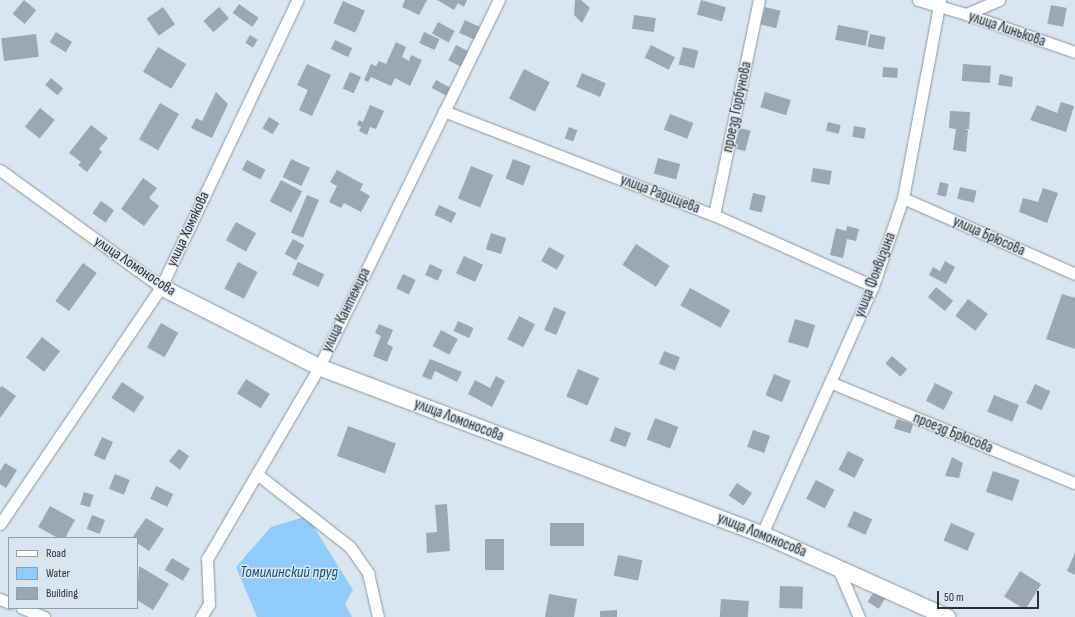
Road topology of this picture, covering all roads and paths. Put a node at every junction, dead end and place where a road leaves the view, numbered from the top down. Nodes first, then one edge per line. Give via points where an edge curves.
1 (298, 0) edge
2 (499, 0) edge
3 (759, 0) edge
4 (918, 0) edge
5 (999, 0) edge
6 (939, 3) edge
7 (966, 14) junction
8 (1075, 52) edge
9 (444, 111) junction
10 (0, 170) edge
11 (903, 198) junction
12 (714, 215) junction
13 (1075, 274) edge
14 (873, 286) junction
15 (161, 287) junction
16 (319, 366) junction
17 (832, 383) junction
18 (257, 474) junction
19 (1075, 483) edge
20 (0, 524) edge
21 (762, 534) junction
22 (837, 566) junction
23 (24, 609) edge
24 (44, 617) edge
25 (201, 617) edge
26 (378, 617) edge
27 (859, 617) edge
28 (947, 617) edge

1 - 15 street, улица Хомякова
2 - 9 street, улица Кантемира
3 - 12 street, проезд Горбунова
4 - 6 street, улица Линькова
5 - 7 street
6 - 7 street, улица Линькова
6 - 11 street, улица Фонвизина
7 - 8 street, улица Линькова
9 - 12 street, улица Радищева
9 - 16 street, улица Кантемира
10 - 15 street, улица Ломоносова
11 - 13 street, улица Брюсова
11 - 14 street, улица Фонвизина
12 - 14 street, улица Радищева
14 - 17 street, улица Фонвизина
15 - 16 street, улица Ломоносова
15 - 20 street, улица Хомякова
16 - 18 street, улица Кантемира
16 - 21 street, улица Ломоносова
17 - 19 street, проезд Брюсова
17 - 21 street, улица Фонвизина
18 - 25 street, улица Кантемира via 207,559 209,604
18 - 26 street via 350,547 368,573
21 - 22 street, улица Ломоносова
22 - 27 street
22 - 28 street, улица Ломоносова
23 - 24 street

